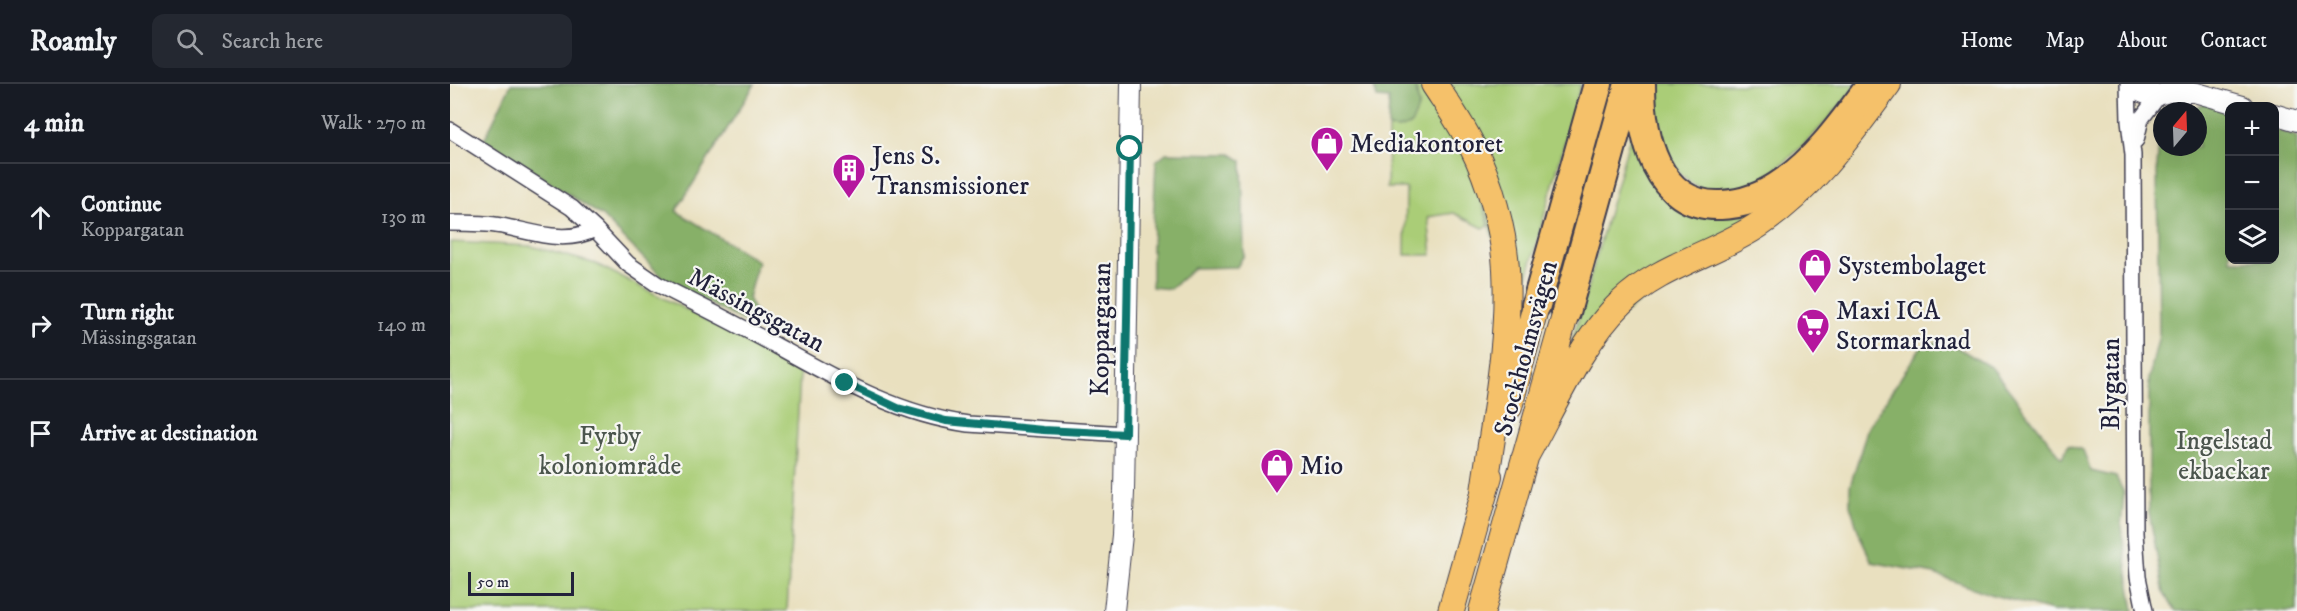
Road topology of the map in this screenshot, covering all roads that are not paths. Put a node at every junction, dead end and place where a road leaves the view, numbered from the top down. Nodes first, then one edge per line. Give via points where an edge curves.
1 (1131, 84) edge
2 (1434, 84) edge
3 (1598, 84) edge
4 (1629, 84) edge
5 (1641, 84) edge
6 (1872, 84) edge
7 (1888, 84) edge
8 (2130, 84) edge
9 (2213, 84) edge
10 (2168, 90) edge
11 (2229, 102) edge
12 (2248, 102) edge
13 (2279, 116) edge
14 (2297, 121) edge
15 (450, 130) edge
16 (2133, 155) junction
17 (450, 223) edge
18 (595, 229) junction
19 (1536, 305) joint
20 (1566, 312) joint
21 (1125, 434) junction
22 (1525, 457) junction
23 (1484, 492) junction
24 (1114, 611) edge
25 (1451, 611) edge
26 (1482, 611) edge
27 (2145, 611) edge

1 - 21 street, Koppargatan
2 - 23 highway via 1473,146 1495,207 1506,266 1507,300 1499,383
3 - 19 highway, Stockholmsvägen
4 - 20 highway, Stockholmsvägen
5 - 6 highway via 1646,139 1656,163 1679,194 1709,206 1749,200 1785,182 1814,155
7 - 22 highway via 1815,179 1788,202 1758,225 1641,287 1616,309 1587,347
8 - 10 street via 2147,95
8 - 16 street, Blygatan
9 - 12 street
10 - 11 street via 2194,92
10 - 16 street, Blygatan via 2141,119
13 - 14 street
15 - 18 street, Mässingsgatan via 543,188
16 - 27 street, Blygatan via 2135,533
17 - 18 street via 500,226 562,237 583,235
18 - 21 street, Mässingsgatan via 628,264 657,284 898,408 968,424
19 - 23 highway, Stockholmsvägen
20 - 22 highway, Stockholmsvägen
21 - 24 street, Koppargatan via 1122,535
22 - 26 highway, Stockholmsvägen
23 - 25 highway, Stockholmsvägen

